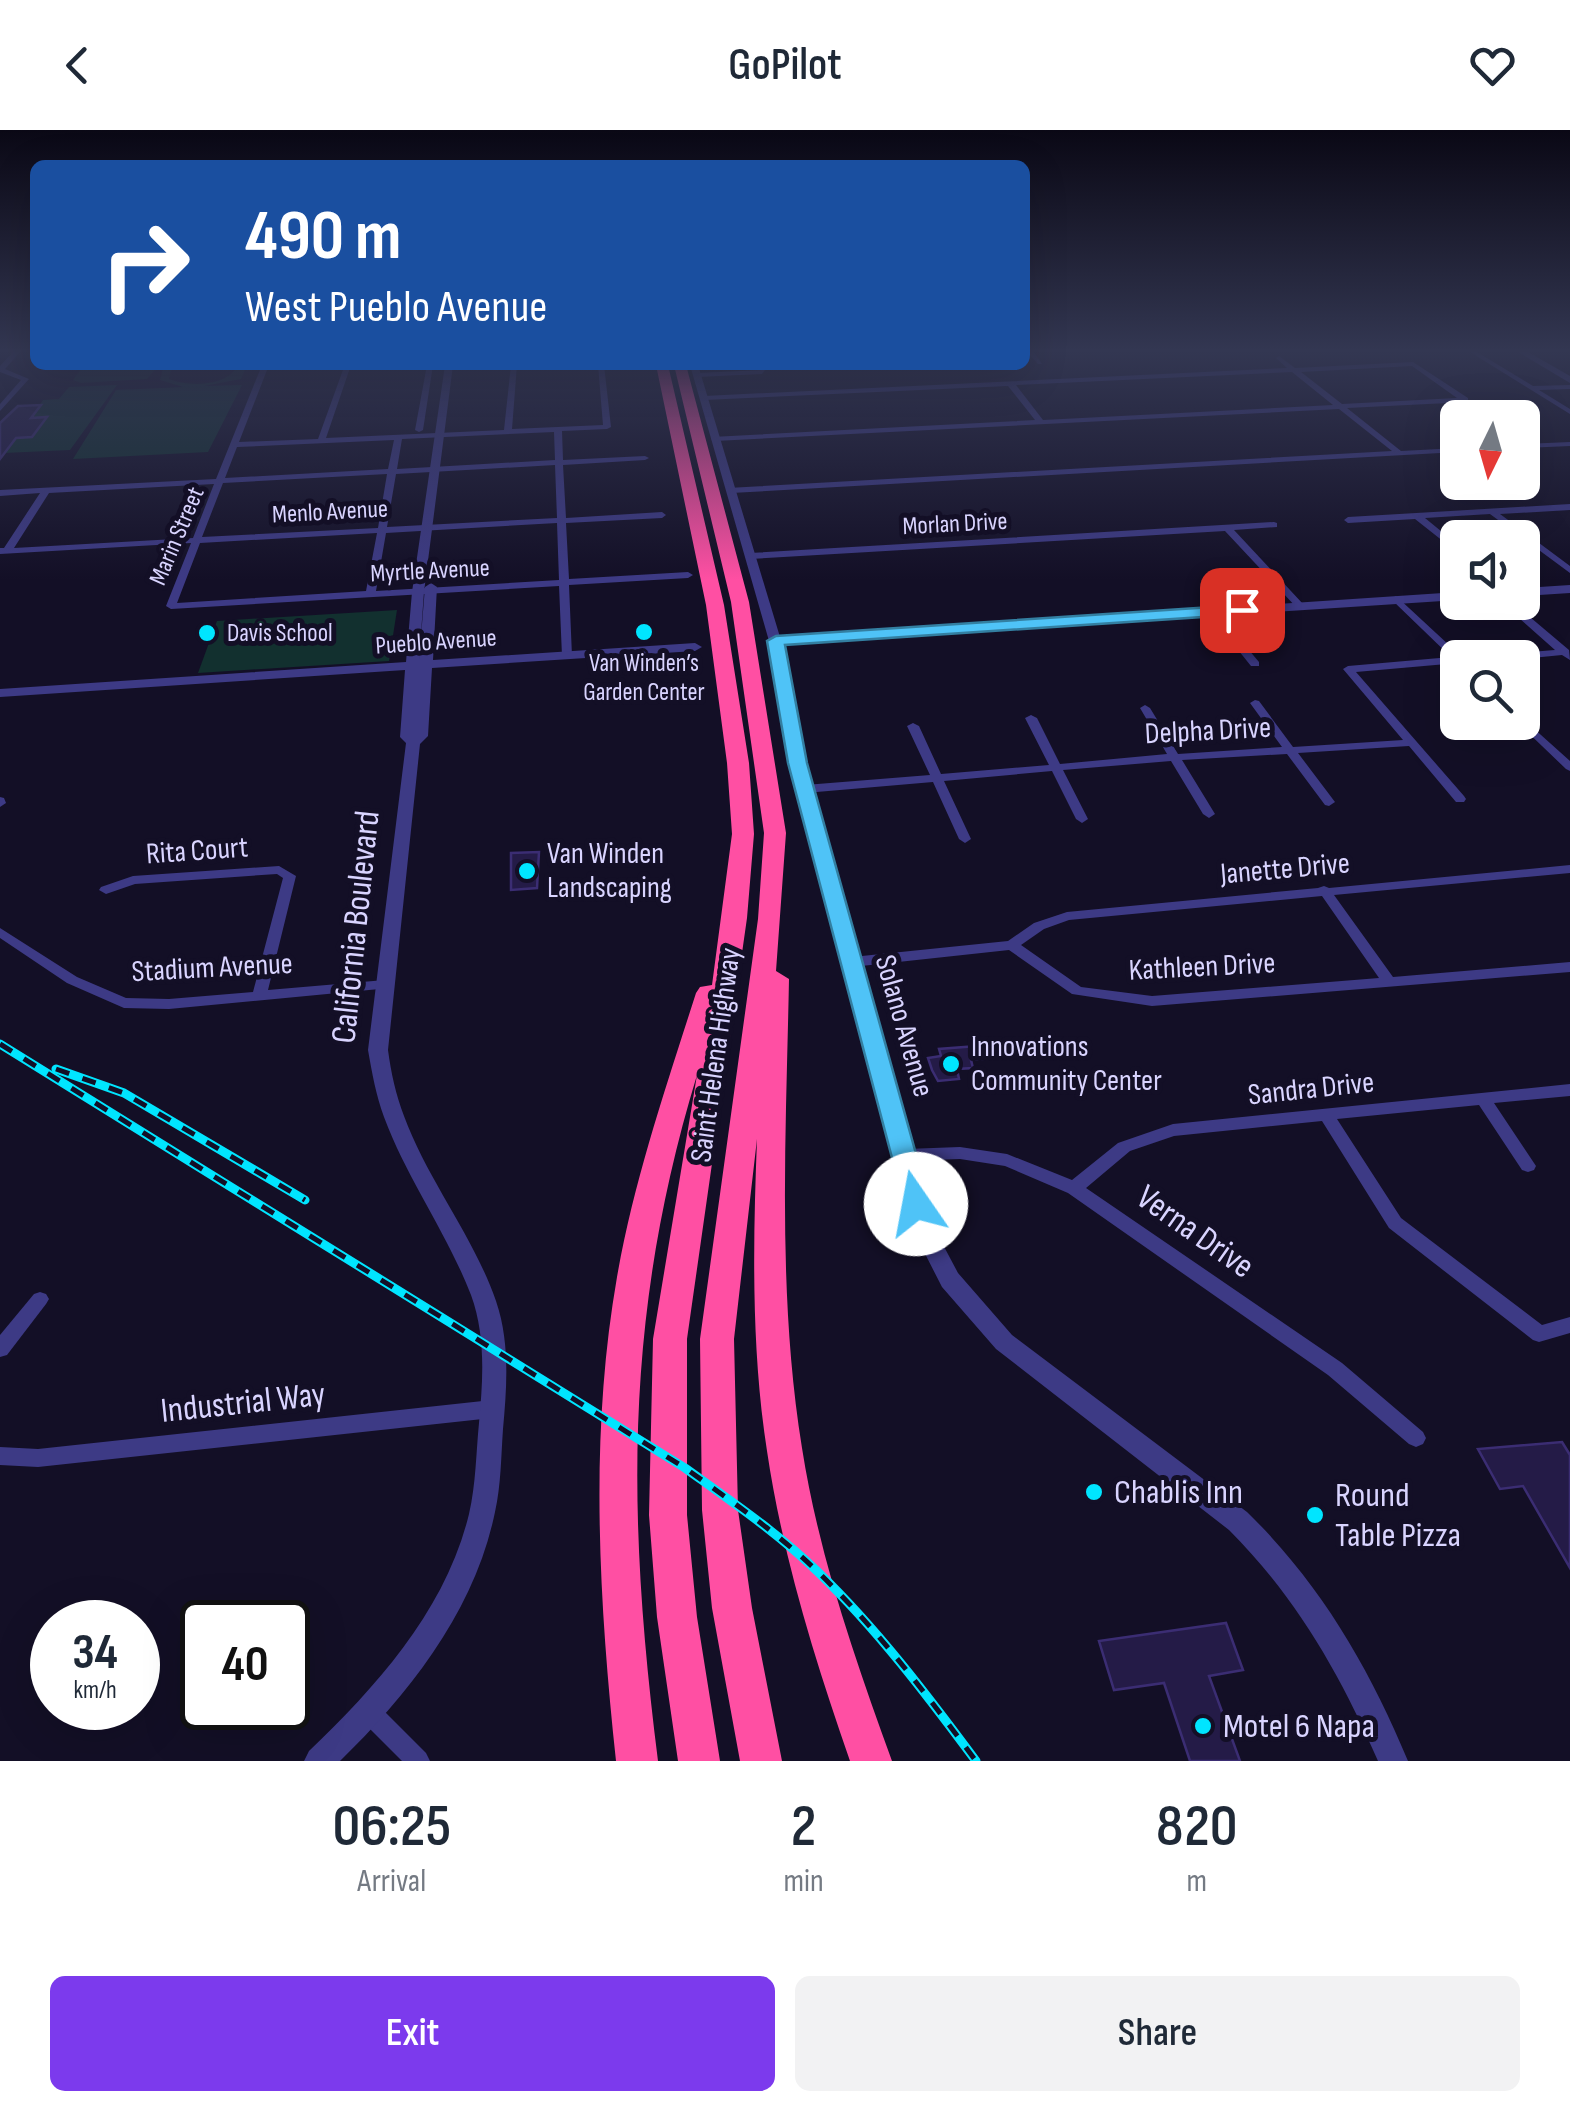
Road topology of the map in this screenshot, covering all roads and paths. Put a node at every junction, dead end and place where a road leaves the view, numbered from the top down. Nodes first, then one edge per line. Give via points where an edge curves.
1 (239, 428) edge
2 (325, 428) edge
3 (445, 428) edge
4 (446, 428) edge
5 (508, 428) edge
6 (588, 428) edge
7 (675, 428) edge
8 (696, 428) edge
9 (712, 428) edge
10 (924, 428) edge
11 (1367, 428) edge
12 (558, 430) junction
13 (508, 433) junction
14 (445, 436) junction
15 (398, 438) junction
16 (715, 439) junction
17 (321, 441) junction
18 (232, 445) junction
19 (1540, 446) edge
20 (1567, 446) edge
21 (1440, 451) edge
22 (1398, 452) junction
23 (646, 458) dead end
24 (559, 463) junction
25 (440, 470) junction
26 (392, 472) junction
27 (222, 482) junction
28 (732, 490) junction
29 (46, 491) junction
30 (0, 493) edge
31 (1570, 507) edge
32 (1492, 512) junction
33 (662, 515) dead end
34 (1417, 516) junction
35 (559, 520) junction
36 (1348, 520) dead end
37 (1274, 525) dead end
38 (433, 526) junction
39 (1227, 528) junction
40 (381, 530) junction
41 (1440, 535) edge
42 (196, 540) junction
43 (3, 551) edge
44 (750, 556) junction
45 (1570, 570) edge
46 (688, 575) dead end
47 (563, 583) junction
48 (1570, 589) edge
49 (424, 591) junction
50 (1540, 591) edge
51 (370, 595) junction
52 (1440, 597) edge
53 (1396, 600) junction
54 (174, 606) joint
55 (1300, 606) junction
56 (1212, 612) junction
57 (1528, 620) edge
58 (776, 641) junction
59 (1440, 642) edge
60 (694, 647) dead end
61 (1568, 653) edge
62 (1540, 655) edge
63 (567, 656) junction
64 (1440, 661) edge
65 (1255, 664) dead end
66 (420, 666) junction
67 (0, 693) edge
68 (1255, 703) dead end
69 (1145, 708) dead end
70 (1031, 718) dead end
71 (913, 726) dead end
72 (1540, 738) edge
73 (1409, 743) junction
74 (1292, 751) junction
75 (1178, 757) junction
76 (1054, 767) junction
77 (1570, 767) edge
78 (936, 779) junction
79 (805, 789) junction
80 (1460, 799) dead end
81 (1329, 802) dead end
82 (1209, 814) dead end
83 (1082, 819) dead end
84 (965, 839) dead end
85 (1570, 869) edge
86 (774, 874) junction
87 (106, 890) dead end
88 (1324, 890) junction
89 (735, 918) junction
90 (0, 932) edge
91 (1012, 945) junction
92 (852, 962) junction
93 (1570, 967) edge
94 (1390, 983) junction
95 (385, 985) junction
96 (260, 994) junction
97 (1570, 1090) edge
98 (1483, 1099) junction
99 (1327, 1116) junction
100 (906, 1155) junction
101 (1528, 1166) dead end
102 (1074, 1188) junction
103 (40, 1299) dead end
104 (1570, 1325) edge
105 (0, 1348) edge
106 (492, 1410) junction
107 (1416, 1438) dead end
108 (0, 1456) edge
109 (370, 1714) junction
110 (319, 1761) edge
111 (418, 1761) edge
112 (637, 1761) edge
113 (699, 1761) edge
114 (761, 1761) edge
115 (872, 1761) edge
116 (1392, 1761) edge

1 - 18 street, Marin Street
2 - 17 street
3 - 14 street, California Boulevard
4 - 14 street, California Boulevard
5 - 13 street
6 - 12 street
7 - 89 highway, Saint Helena Highway via 714,605 738,764 743,834
8 - 86 highway, Saint Helena Highway via 740,602 772,796
9 - 16 street, Solano Avenue
10 - 16 street
11 - 22 street
12 - 13 street
12 - 24 street
13 - 14 street
14 - 15 street
14 - 25 street, California Boulevard
15 - 17 street
15 - 26 street
16 - 28 street, Solano Avenue
17 - 18 street
18 - 27 street, Marin Street
19 - 20 street
21 - 22 street
22 - 28 street
23 - 24 street
24 - 25 street
24 - 35 street
25 - 26 street
25 - 38 street, California Boulevard
26 - 27 street
26 - 40 street
27 - 29 street
27 - 42 street, Marin Street
28 - 44 street, Solano Avenue
29 - 30 street
29 - 43 street
31 - 32 street
32 - 34 street
32 - 45 street
33 - 35 street, Menlo Avenue
34 - 36 street
34 - 41 street
35 - 38 street, Menlo Avenue
35 - 47 street
37 - 39 street, Morlan Drive
38 - 40 street, Menlo Avenue
38 - 49 street, California Boulevard
39 - 44 street, Morlan Drive
39 - 55 street
40 - 42 street, Menlo Avenue
40 - 51 street
42 - 43 street, Menlo Avenue
42 - 54 street, Marin Street via 169,604
44 - 58 street, Solano Avenue
46 - 47 street, Myrtle Avenue
47 - 49 street, Myrtle Avenue
47 - 63 street
48 - 50 street
49 - 51 street, Myrtle Avenue
49 - 66 street, California Boulevard
51 - 54 street, Myrtle Avenue
52 - 53 street
53 - 55 street
53 - 59 street
55 - 56 street
56 - 58 street
56 - 65 street
57 - 61 street
58 - 79 street, Solano Avenue
60 - 63 street, Pueblo Avenue
61 - 62 street
63 - 66 street, Pueblo Avenue
64 - 73 street via 1348,669
66 - 67 street, Pueblo Avenue
66 - 95 street, California Boulevard via 420,736 412,742
68 - 74 street
69 - 75 street
70 - 76 street
71 - 78 street
72 - 77 street
73 - 74 street, Delpha Drive
73 - 80 street
74 - 75 street, Delpha Drive
74 - 81 street
75 - 76 street, Delpha Drive
75 - 82 street
76 - 78 street, Delpha Drive
76 - 83 street
78 - 79 street, Delpha Drive
78 - 84 street
79 - 92 street, Solano Avenue
85 - 88 street, Janette Drive
86 - 114 highway, Saint Helena Highway via 717,1339 720,1510
86 - 115 highway via 775,1378 798,1528 831,1652
87 - 96 street, Rita Court via 133,880 279,870 290,876
88 - 91 street, Janette Drive via 1067,916
88 - 94 street
89 - 112 highway via 645,1210 624,1335 617,1415 620,1613
89 - 113 highway, Saint Helena Highway via 679,1259 668,1378 668,1516
90 - 96 street, Stadium Avenue via 72,980 124,1003
91 - 92 street
91 - 94 street, Kathleen Drive via 1077,991 1116,999 1152,1002
92 - 100 street, Solano Avenue
93 - 94 street, Kathleen Drive
95 - 96 street, Stadium Avenue
95 - 106 street, California Boulevard via 378,1050 386,1101 485,1303 494,1350
97 - 98 street, Sandra Drive
98 - 99 street, Sandra Drive
98 - 101 street
99 - 102 street, Sandra Drive via 1173,1130 1124,1146
99 - 104 street via 1395,1222 1539,1334
100 - 102 street, Verna Drive via 1008,1160
100 - 116 street, Solano Avenue via 930,1242 970,1306 1004,1342 1274,1554 1338,1642
102 - 107 street, Verna Drive via 1336,1369
103 - 105 street
106 - 108 street, Industrial Way via 38,1458
106 - 109 street, California Boulevard via 481,1518 469,1553 420,1649
109 - 110 street, California Boulevard
109 - 111 street

